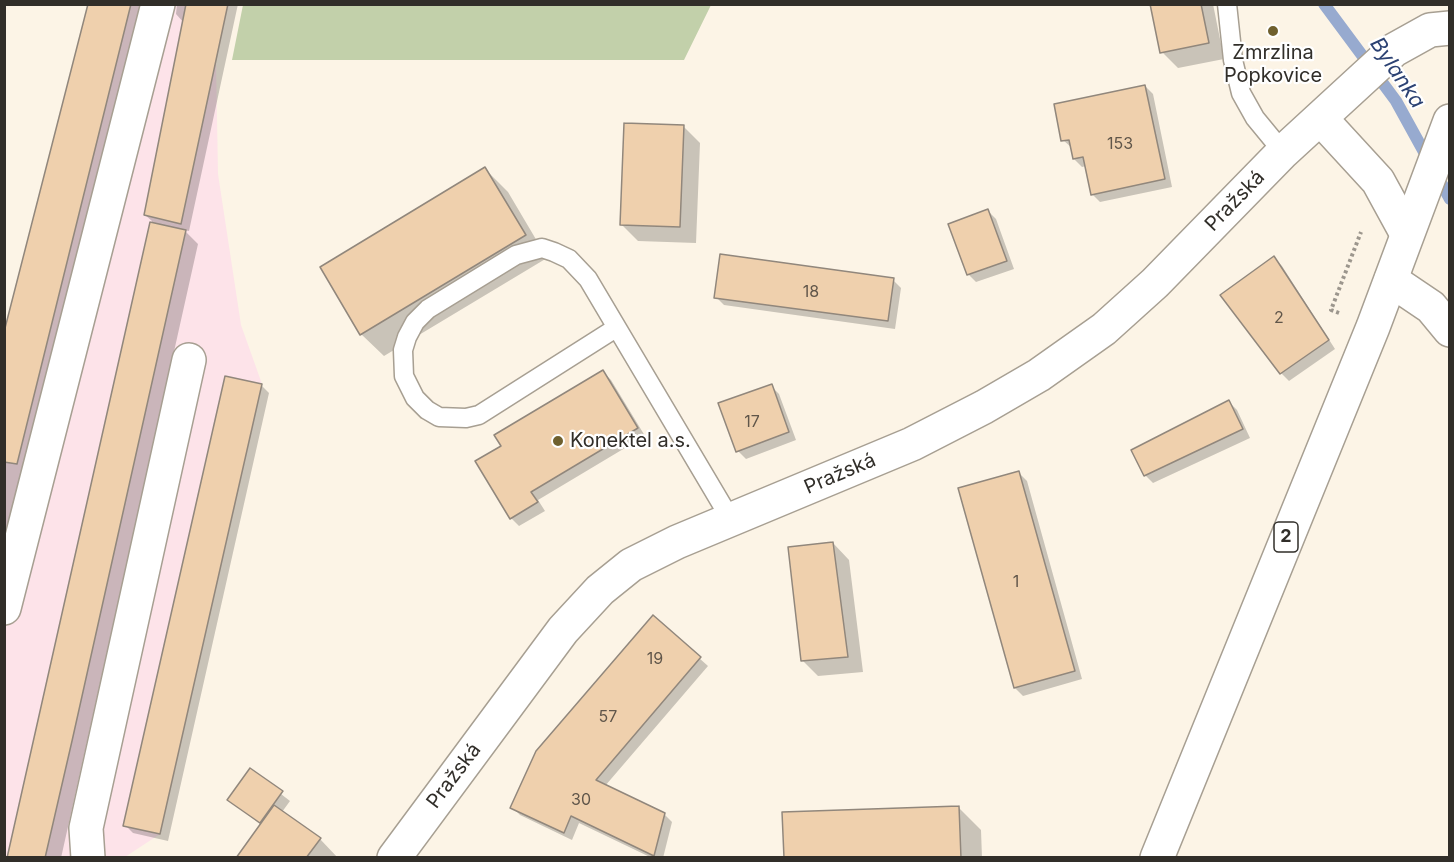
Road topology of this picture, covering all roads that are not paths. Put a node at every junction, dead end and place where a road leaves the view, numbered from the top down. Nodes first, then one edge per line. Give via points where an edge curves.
1 (158, 4) edge
2 (1227, 4) edge
3 (1449, 28) edge
4 (1321, 119) junction
5 (1449, 122) edge
6 (1283, 152) junction
7 (1410, 225) junction
8 (1391, 280) junction
9 (616, 328) junction
10 (1449, 330) edge
11 (189, 360) dead end
12 (731, 520) junction
13 (4, 608) edge
14 (88, 858) edge
15 (394, 858) edge
16 (1157, 858) edge

1 - 13 street
2 - 6 lane via 1241,93 1255,118
3 - 4 street, Pražská via 1430,30 1394,50
4 - 6 street, Pražská
4 - 7 street via 1378,181
5 - 7 street, 2
6 - 12 street, Pražská via 1155,283 1104,329 1039,375 912,444
7 - 8 street, 2
8 - 10 street via 1431,307
8 - 16 street, 2
9 - 9 lane via 579,267 554,252 531,249 428,309 407,337 404,376 415,398 427,410 439,417 466,418 479,415
9 - 12 lane
11 - 14 street via 86,828
12 - 15 street, Pražská via 632,565 600,590 563,630

